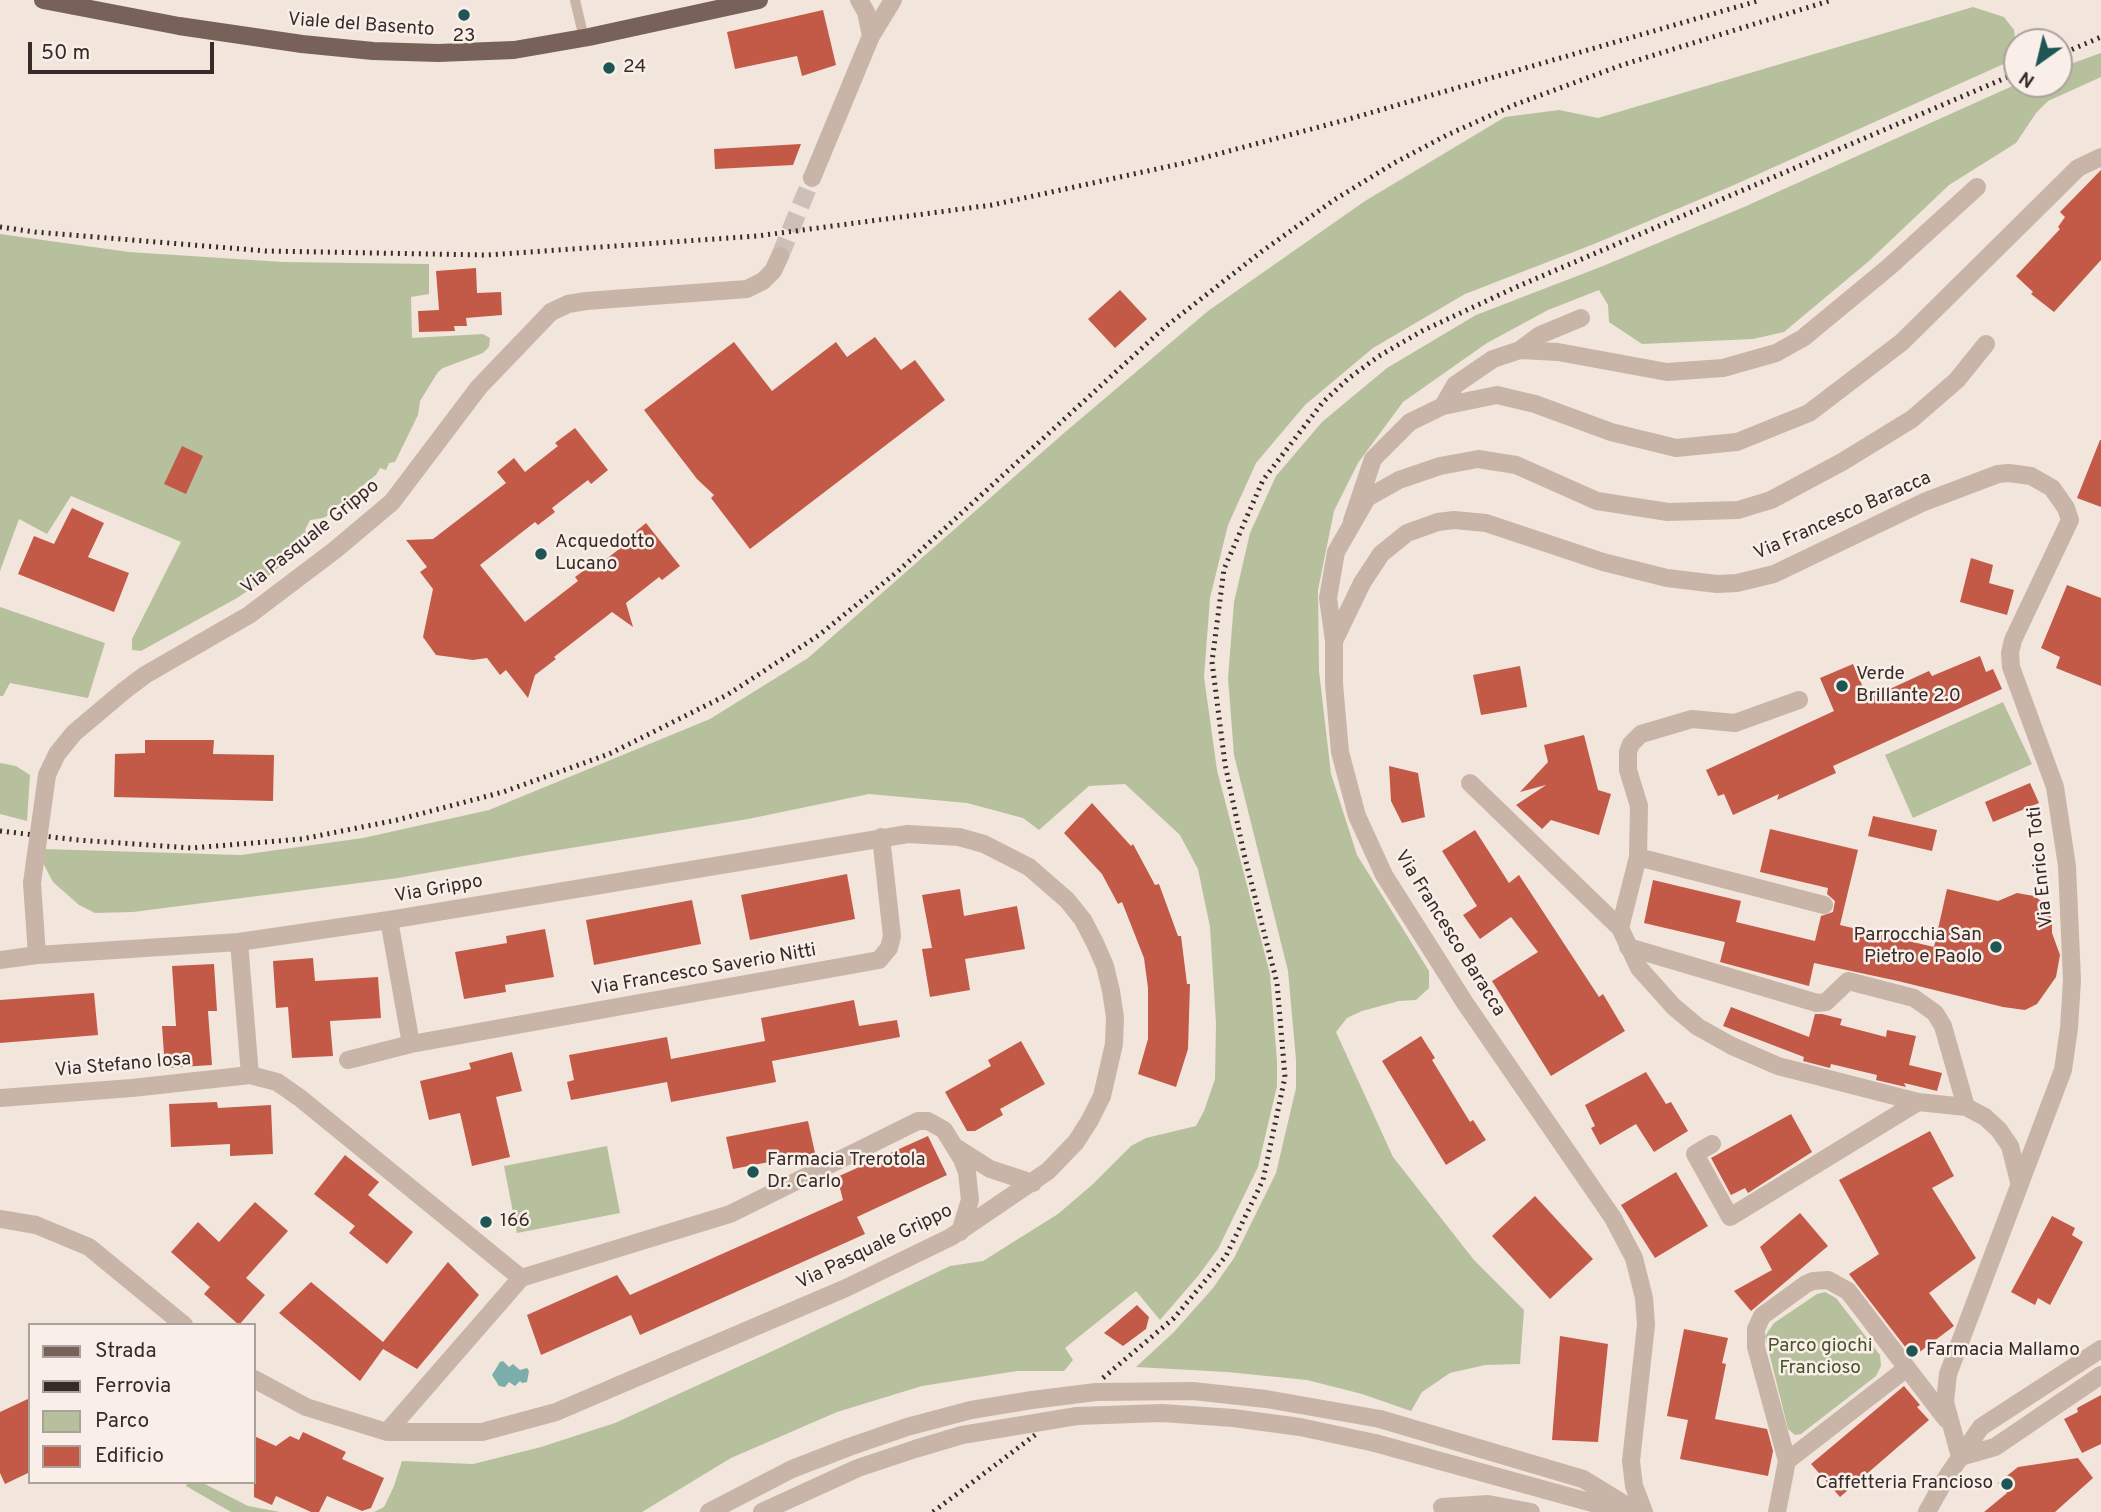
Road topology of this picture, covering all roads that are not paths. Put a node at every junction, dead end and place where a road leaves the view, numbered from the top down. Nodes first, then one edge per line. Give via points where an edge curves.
1 (43, 0) edge
2 (575, 0) edge
3 (759, 0) edge
4 (893, 0) edge
5 (862, 2) edge
6 (871, 36) junction
7 (584, 38) junction
8 (2101, 157) edge
9 (812, 178) tunnel mouth
10 (1977, 187) dead end
11 (780, 256) tunnel mouth
12 (1581, 318) dead end
13 (1986, 344) dead end
14 (1520, 350) junction
15 (1443, 406) junction
16 (2070, 520) joint
17 (1352, 521) junction
18 (1334, 641) junction
19 (1799, 700) dead end
20 (1470, 783) dead end
21 (881, 837) junction
22 (1638, 857) junction
23 (1824, 905) dead end
24 (389, 920) junction
25 (1619, 928) junction
26 (239, 942) junction
27 (1628, 947) junction
28 (37, 955) junction
29 (0, 960) edge
30 (411, 1044) junction
31 (348, 1059) dead end
32 (250, 1075) junction
33 (0, 1098) edge
34 (1918, 1102) junction
35 (1966, 1107) junction
36 (1712, 1144) dead end
37 (955, 1147) junction
38 (2019, 1182) junction
39 (1033, 1183) junction
40 (0, 1219) edge
41 (960, 1231) junction
42 (521, 1278) junction
43 (182, 1323) edge
44 (2101, 1349) edge
45 (1907, 1368) junction
46 (2101, 1375) edge
47 (256, 1380) edge
48 (1950, 1425) junction
49 (387, 1432) junction
50 (1960, 1457) junction
51 (1787, 1461) junction
52 (1442, 1507) dead end
53 (709, 1512) edge
54 (762, 1512) edge
55 (1531, 1512) edge
56 (1625, 1512) edge
57 (1637, 1512) edge
58 (1644, 1512) edge
59 (1777, 1512) edge
60 (1927, 1512) edge

1 - 7 main road, Viale del Basento via 220,32 373,51 514,50
2 - 7 lane
3 - 7 main road, Viale del Basento
4 - 6 street
5 - 6 street
6 - 9 street
8 - 15 street via 2078,167 1902,342 1809,413 1737,442 1676,448 1497,395
10 - 14 street via 1889,267 1803,338 1776,353 1723,368 1667,372 1558,352
11 - 28 street, Via Pasquale Grippo, bridge via 773,271 747,289 586,301 551,312 478,387 392,502 249,615 145,675 74,733 47,775 32,883
12 - 14 street via 1540,335
13 - 17 street via 1957,380 1912,418 1771,500 1738,510 1668,512 1597,501 1516,465 1478,459 1399,480 1367,498
14 - 15 street via 1493,359 1455,385
15 - 17 street via 1410,422 1373,459
16 - 18 street, Via Francesco Baracca via 2060,498 2042,481 2020,473 1998,474 1924,502 1774,573 1717,584 1667,578 1603,562 1486,523 1438,522 1408,533 1381,554
16 - 38 street, Via Enrico Toti via 2010,653 2013,676 2055,787 2067,866 2072,980 2063,1070
17 - 18 street via 1336,552 1328,598
18 - 58 street, Via Francesco Baracca via 1340,752 1357,816 1384,876 1613,1218 1634,1258 1646,1325 1631,1461
19 - 22 street via 1735,723 1692,719 1636,737 1627,759 1639,806
20 - 25 street
21 - 24 street, Via Grippo
21 - 30 street, Via Francesco Saverio Nitti via 892,936 879,960
21 - 39 street, Via Pasquale Grippo via 946,836 1007,854 1058,891 1083,920 1095,943 1105,966 1115,1017 1109,1070 1102,1096 1076,1142
22 - 23 street
22 - 25 street
24 - 26 street, Via Grippo
24 - 30 street
25 - 27 street
26 - 28 street, Via Grippo
26 - 32 street
27 - 34 street via 1639,968 1674,1007 1732,1046 1778,1066
27 - 35 street via 1817,1003 1826,1002 1848,981 1914,998 1935,1013 1942,1026
28 - 29 street, Via Grippo
30 - 31 street, Via Francesco Saverio Nitti
32 - 33 street, Via Stefano Iosa
32 - 42 street via 277,1082 300,1098
34 - 35 street
34 - 36 street via 1730,1217 1695,1154
35 - 38 street via 1999,1130 2010,1146
37 - 39 street via 996,1172
37 - 41 street via 970,1186 967,1216
37 - 42 street via 937,1125 918,1121 730,1214
38 - 48 street, Via Enrico Toti via 1948,1374 1945,1402
39 - 41 street, Via Pasquale Grippo
40 - 43 street via 36,1225 89,1247
41 - 49 street, Via Pasquale Grippo via 846,1288 556,1412 482,1432
42 - 49 street
44 - 50 street via 1981,1427
45 - 48 street
45 - 51 street
45 - 51 street via 1848,1291 1836,1282 1806,1284 1762,1316 1756,1346
46 - 50 street via 1995,1447
47 - 49 street, Via Pasquale Grippo via 306,1407
48 - 50 street, Via Enrico Toti
50 - 60 street
51 - 59 street
52 - 55 street via 1488,1504
53 - 57 street, bridge via 792,1469 907,1427 971,1410 1096,1392 1194,1391 1380,1419 1583,1479
54 - 56 street, bridge via 858,1468 962,1434 1077,1416 1162,1413 1300,1427 1375,1443

